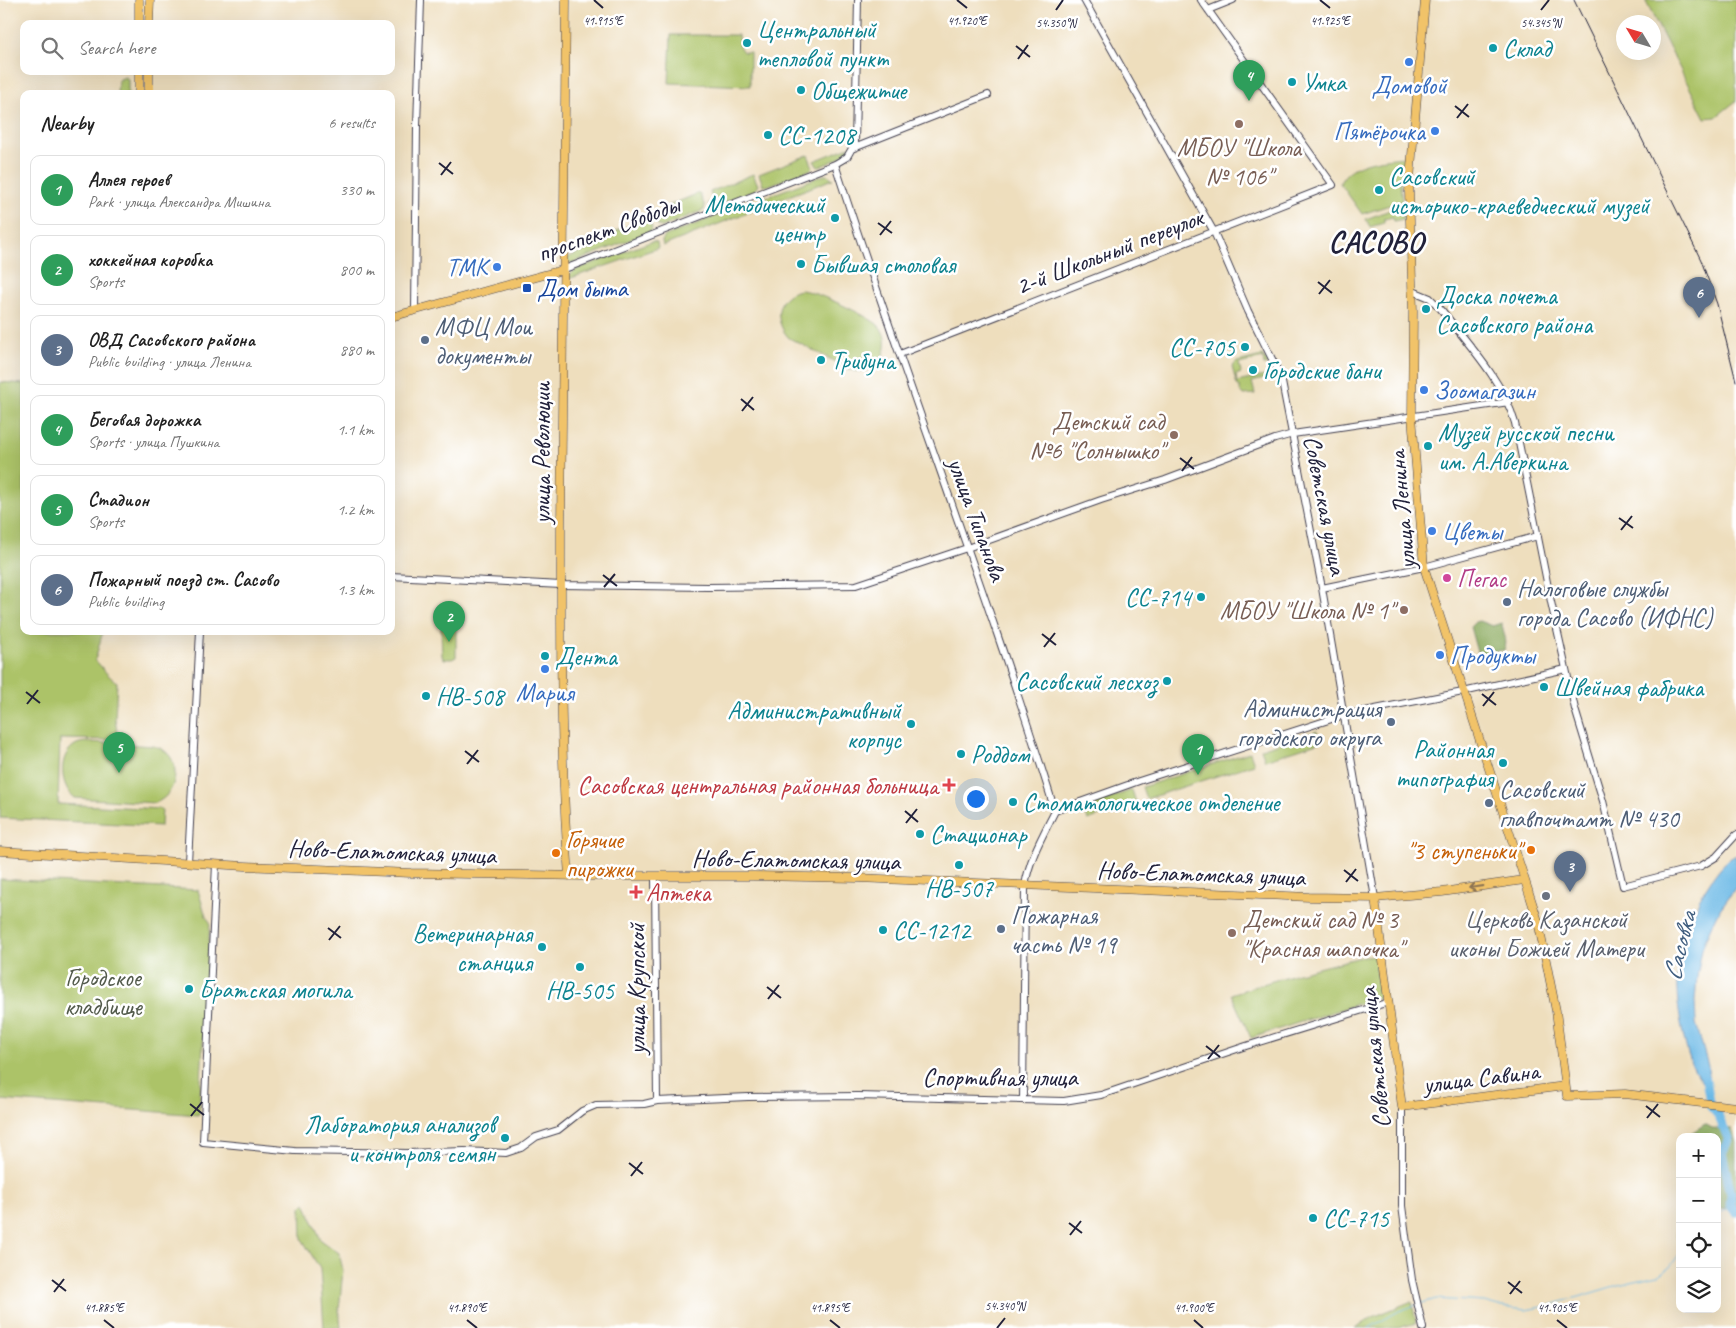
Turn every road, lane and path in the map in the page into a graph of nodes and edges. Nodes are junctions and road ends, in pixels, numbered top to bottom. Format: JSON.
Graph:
{"nodes":[{"id":1,"x":139,"y":0,"type":"edge"},
{"id":2,"x":150,"y":0,"type":"edge"},
{"id":3,"x":421,"y":0,"type":"edge"},
{"id":4,"x":566,"y":0,"type":"edge"},
{"id":5,"x":858,"y":0,"type":"edge"},
{"id":6,"x":1084,"y":0,"type":"edge"},
{"id":7,"x":1201,"y":0,"type":"edge"},
{"id":8,"x":1233,"y":0,"type":"edge"},
{"id":9,"x":1426,"y":0,"type":"edge"},
{"id":10,"x":1208,"y":10,"type":"junction"},
{"id":11,"x":139,"y":20,"type":"edge"},
{"id":12,"x":149,"y":20,"type":"edge"},
{"id":13,"x":139,"y":75,"type":"edge"},
{"id":14,"x":149,"y":75,"type":"edge"},
{"id":15,"x":139,"y":90,"type":"edge"},
{"id":16,"x":149,"y":90,"type":"edge"},
{"id":17,"x":988,"y":95,"type":"dead end"},
{"id":18,"x":854,"y":148,"type":"junction"},
{"id":19,"x":835,"y":164,"type":"junction"},
{"id":20,"x":1214,"y":232,"type":"junction"},
{"id":21,"x":562,"y":270,"type":"junction"},
{"id":22,"x":1412,"y":291,"type":"junction"},
{"id":23,"x":415,"y":310,"type":"junction"},
{"id":24,"x":395,"y":316,"type":"edge"},
{"id":25,"x":900,"y":354,"type":"junction"},
{"id":26,"x":1509,"y":402,"type":"junction"},
{"id":27,"x":1412,"y":416,"type":"junction"},
{"id":28,"x":1293,"y":434,"type":"junction"},
{"id":29,"x":1538,"y":536,"type":"junction"},
{"id":30,"x":967,"y":548,"type":"junction"},
{"id":31,"x":1424,"y":567,"type":"junction"},
{"id":32,"x":395,"y":576,"type":"edge"},
{"id":33,"x":561,"y":585,"type":"junction"},
{"id":34,"x":1322,"y":588,"type":"junction"},
{"id":35,"x":200,"y":635,"type":"edge"},
{"id":36,"x":1566,"y":669,"type":"junction"},
{"id":37,"x":1464,"y":692,"type":"junction"},
{"id":38,"x":1344,"y":715,"type":"junction"},
{"id":39,"x":1056,"y":811,"type":"junction"},
{"id":40,"x":1736,"y":835,"type":"edge"},
{"id":41,"x":0,"y":851,"type":"edge"},
{"id":42,"x":188,"y":862,"type":"junction"},
{"id":43,"x":216,"y":864,"type":"junction"},
{"id":44,"x":569,"y":876,"type":"junction"},
{"id":45,"x":655,"y":877,"type":"junction"},
{"id":46,"x":1524,"y":880,"type":"junction"},
{"id":47,"x":1025,"y":886,"type":"junction"},
{"id":48,"x":1375,"y":898,"type":"junction"},
{"id":49,"x":1389,"y":1002,"type":"junction"},
{"id":50,"x":1565,"y":1086,"type":"junction"},
{"id":51,"x":1024,"y":1100,"type":"junction"},
{"id":52,"x":657,"y":1102,"type":"junction"},
{"id":53,"x":1402,"y":1107,"type":"junction"},
{"id":54,"x":1732,"y":1107,"type":"edge"},
{"id":55,"x":1423,"y":1328,"type":"edge"}],
"edges":[{"from":1,"to":11,"type":"main road"},
{"from":2,"to":12,"type":"main road"},
{"from":3,"to":23,"type":"street"},
{"from":4,"to":21,"type":"main road","name":"улица Революции"},
{"from":5,"to":18,"type":"street"},
{"from":6,"to":20,"type":"street","name":"Советская улица"},
{"from":7,"to":10,"type":"street"},
{"from":8,"to":10,"type":"street"},
{"from":9,"to":22,"type":"main road","name":"улица Ленина"},
{"from":10,"to":20,"type":"street","name":"2-й Школьный переулок"},
{"from":13,"to":15,"type":"main road"},
{"from":14,"to":16,"type":"main road"},
{"from":17,"to":18,"type":"street"},
{"from":18,"to":19,"type":"street","name":"проспект Свободы"},
{"from":19,"to":21,"type":"street","name":"проспект Свободы"},
{"from":19,"to":25,"type":"street","name":"улица Типанова"},
{"from":20,"to":25,"type":"street","name":"2-й Школьный переулок"},
{"from":20,"to":28,"type":"street","name":"Советская улица"},
{"from":21,"to":23,"type":"main road","name":"проспект Свободы"},
{"from":21,"to":33,"type":"main road","name":"улица Революции"},
{"from":22,"to":26,"type":"street"},
{"from":22,"to":27,"type":"main road","name":"улица Ленина"},
{"from":23,"to":24,"type":"main road","name":"проспект Свободы"},
{"from":25,"to":30,"type":"street","name":"улица Типанова"},
{"from":26,"to":27,"type":"street"},
{"from":26,"to":29,"type":"street"},
{"from":27,"to":28,"type":"street"},
{"from":27,"to":31,"type":"main road","name":"улица Ленина"},
{"from":28,"to":30,"type":"street"},
{"from":28,"to":34,"type":"street","name":"Советская улица"},
{"from":29,"to":31,"type":"street"},
{"from":29,"to":36,"type":"street"},
{"from":30,"to":33,"type":"street"},
{"from":30,"to":39,"type":"street","name":"улица Типанова"},
{"from":31,"to":34,"type":"street"},
{"from":31,"to":37,"type":"main road","name":"улица Ленина"},
{"from":32,"to":33,"type":"street"},
{"from":33,"to":44,"type":"main road","name":"улица Революции"},
{"from":34,"to":38,"type":"street","name":"Советская улица"},
{"from":35,"to":42,"type":"street"},
{"from":36,"to":37,"type":"street"},
{"from":36,"to":40,"type":"street"},
{"from":37,"to":38,"type":"street"},
{"from":37,"to":46,"type":"main road","name":"улица Ленина"},
{"from":38,"to":39,"type":"street"},
{"from":38,"to":48,"type":"street","name":"Советская улица"},
{"from":39,"to":47,"type":"street"},
{"from":41,"to":42,"type":"main road","name":"Ново-Елатомская улица"},
{"from":42,"to":43,"type":"main road","name":"Ново-Елатомская улица"},
{"from":43,"to":44,"type":"main road","name":"Ново-Елатомская улица"},
{"from":43,"to":52,"type":"street","name":"Спортивная улица"},
{"from":44,"to":45,"type":"main road","name":"Ново-Елатомская улица"},
{"from":45,"to":47,"type":"main road","name":"Ново-Елатомская улица"},
{"from":45,"to":52,"type":"street","name":"улица Крупской"},
{"from":46,"to":48,"type":"main road","name":"Ново-Елатомская улица","one_way":true},
{"from":46,"to":50,"type":"main road","name":"улица Ленина"},
{"from":47,"to":48,"type":"main road","name":"Ново-Елатомская улица"},
{"from":47,"to":51,"type":"street"},
{"from":48,"to":49,"type":"main road","name":"Советская улица"},
{"from":49,"to":51,"type":"street","name":"Спортивная улица"},
{"from":49,"to":53,"type":"main road","name":"Советская улица"},
{"from":50,"to":53,"type":"main road","name":"улица Савина"},
{"from":50,"to":54,"type":"main road","name":"улица Ленина"},
{"from":51,"to":52,"type":"street","name":"Спортивная улица"},
{"from":53,"to":55,"type":"street","name":"Советская улица"}]}
